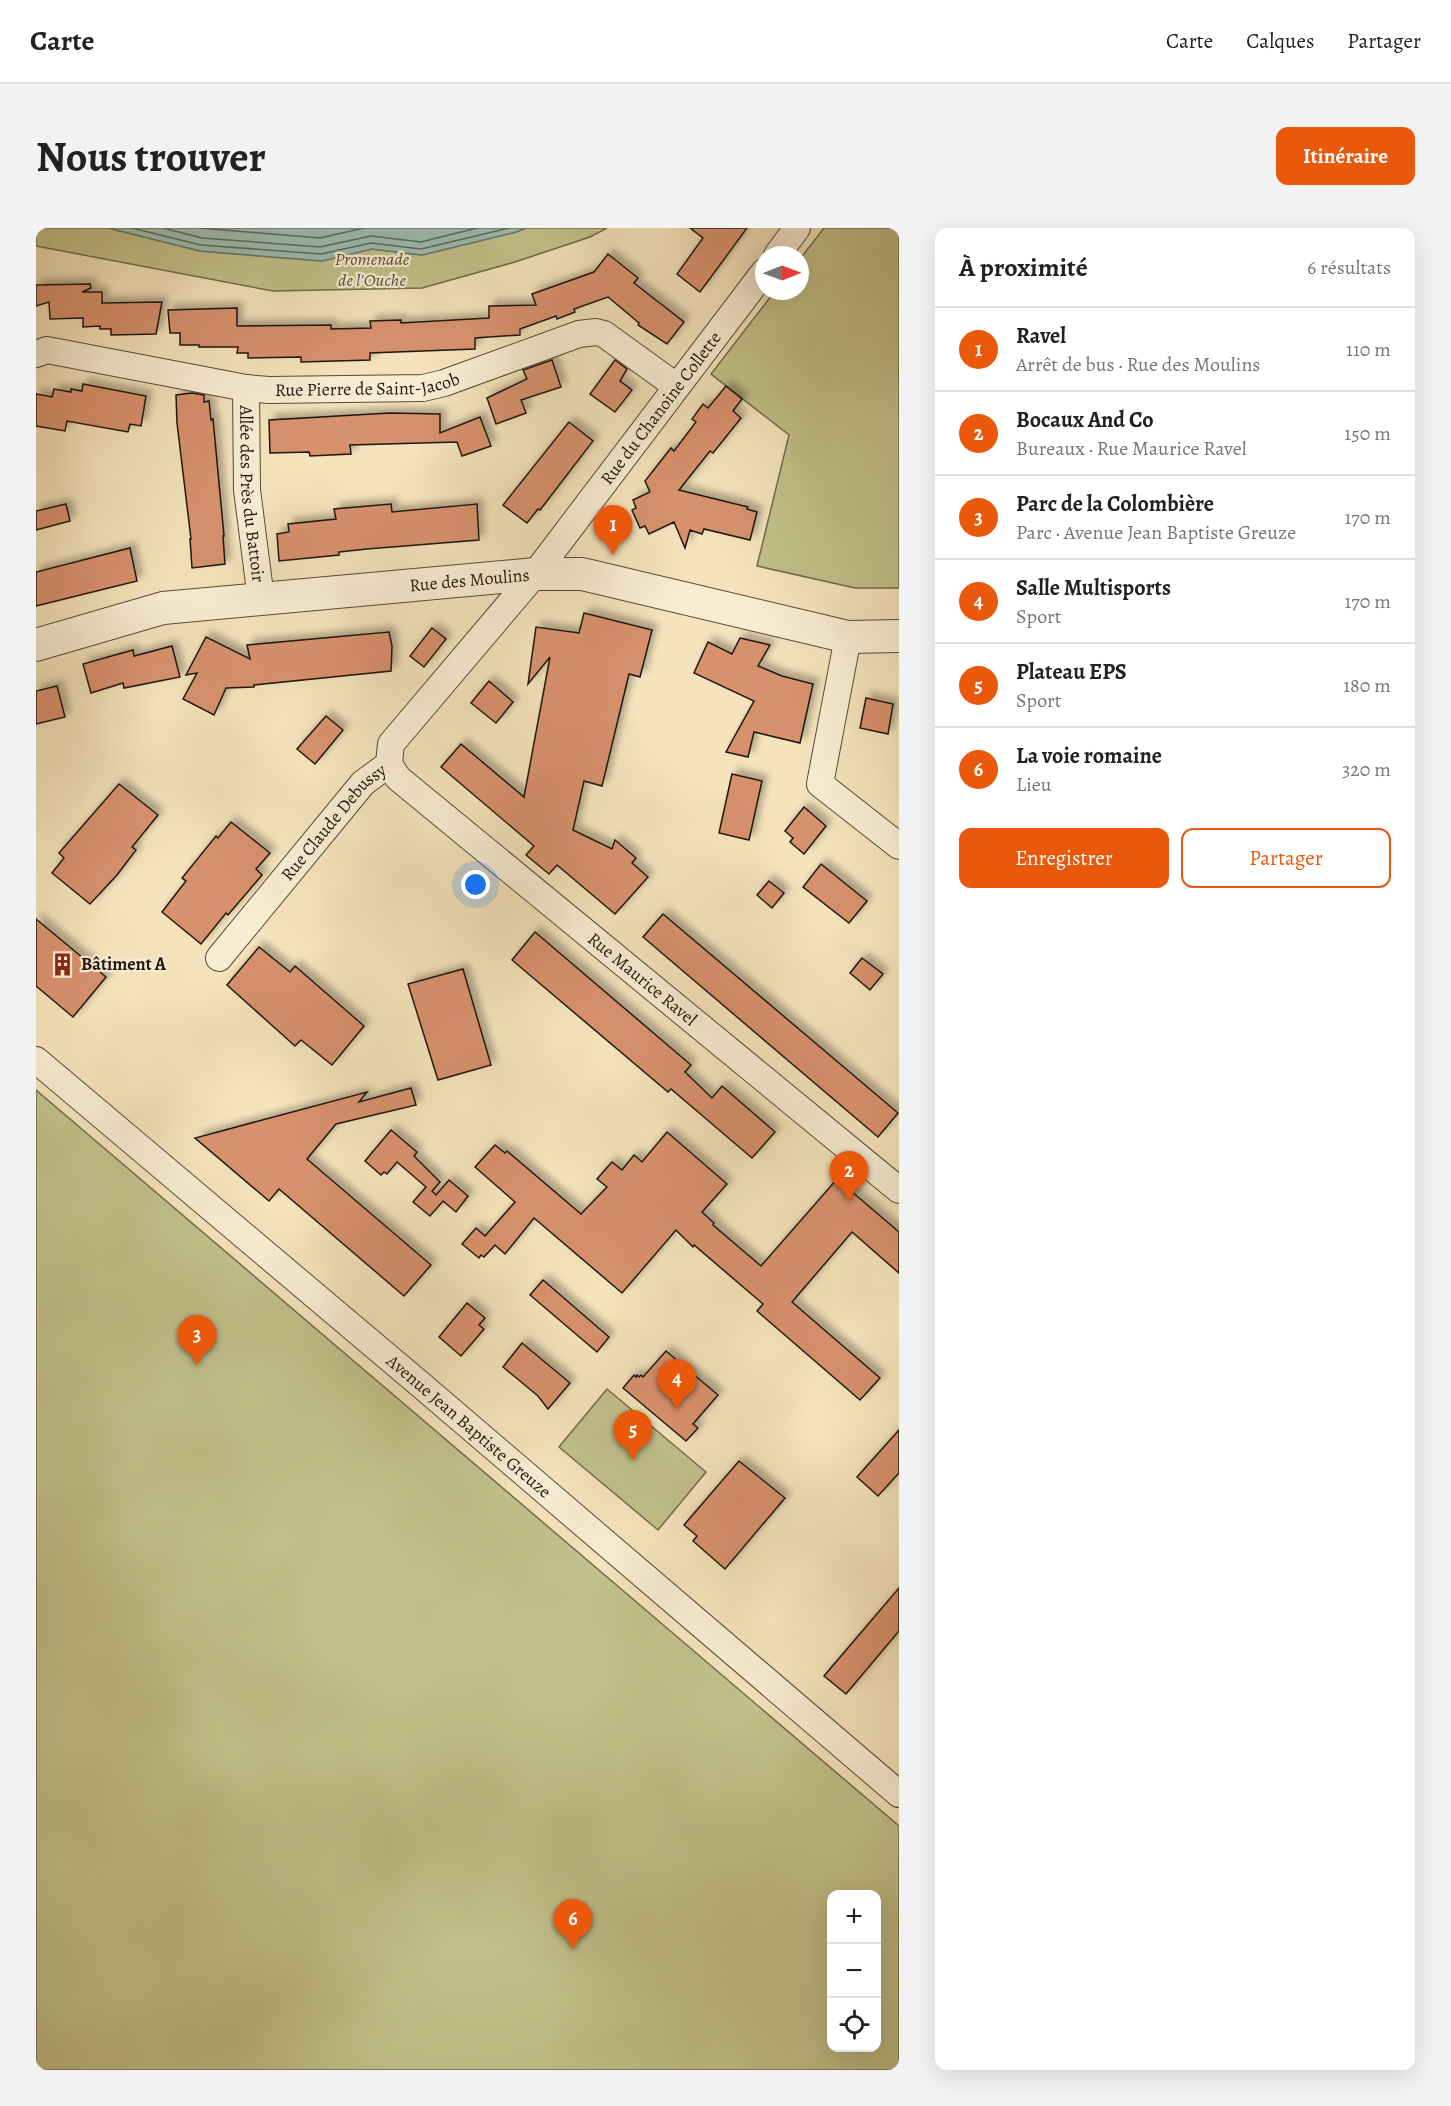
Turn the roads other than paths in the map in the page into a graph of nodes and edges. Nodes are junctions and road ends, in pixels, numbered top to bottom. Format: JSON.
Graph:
{"nodes":[{"id":1,"x":797,"y":228,"type":"edge"},
{"id":2,"x":784,"y":246,"type":"edge"},
{"id":3,"x":755,"y":284,"type":"edge"},
{"id":4,"x":36,"y":354,"type":"edge"},
{"id":5,"x":676,"y":386,"type":"junction"},
{"id":6,"x":246,"y":388,"type":"junction"},
{"id":7,"x":535,"y":574,"type":"junction"},
{"id":8,"x":261,"y":599,"type":"junction"},
{"id":9,"x":899,"y":636,"type":"edge"},
{"id":10,"x":848,"y":637,"type":"junction"},
{"id":11,"x":36,"y":645,"type":"edge"},
{"id":12,"x":389,"y":764,"type":"junction"},
{"id":13,"x":899,"y":846,"type":"edge"},
{"id":14,"x":219,"y":958,"type":"dead end"},
{"id":15,"x":36,"y":1060,"type":"edge"},
{"id":16,"x":899,"y":1190,"type":"edge"},
{"id":17,"x":899,"y":1794,"type":"edge"}],
"edges":[{"from":1,"to":2,"type":"street"},
{"from":3,"to":5,"type":"street","name":"Rue du Chanoine Collette"},
{"from":4,"to":6,"type":"street","name":"Rue Pierre de Saint-Jacob"},
{"from":5,"to":6,"type":"street","name":"Rue Pierre de Saint-Jacob"},
{"from":5,"to":7,"type":"street","name":"Rue du Chanoine Collette"},
{"from":6,"to":8,"type":"street","name":"Allée des Près du Battoir"},
{"from":7,"to":8,"type":"street","name":"Rue des Moulins"},
{"from":7,"to":10,"type":"street","name":"Rue des Moulins"},
{"from":7,"to":12,"type":"street","name":"Rue Claude Debussy"},
{"from":8,"to":11,"type":"street","name":"Rue des Moulins"},
{"from":9,"to":10,"type":"street","name":"Rue des Moulins"},
{"from":10,"to":13,"type":"street"},
{"from":12,"to":14,"type":"street","name":"Rue Claude Debussy"},
{"from":12,"to":16,"type":"street","name":"Rue Maurice Ravel"},
{"from":15,"to":17,"type":"street","name":"Avenue Jean Baptiste Greuze"}]}
